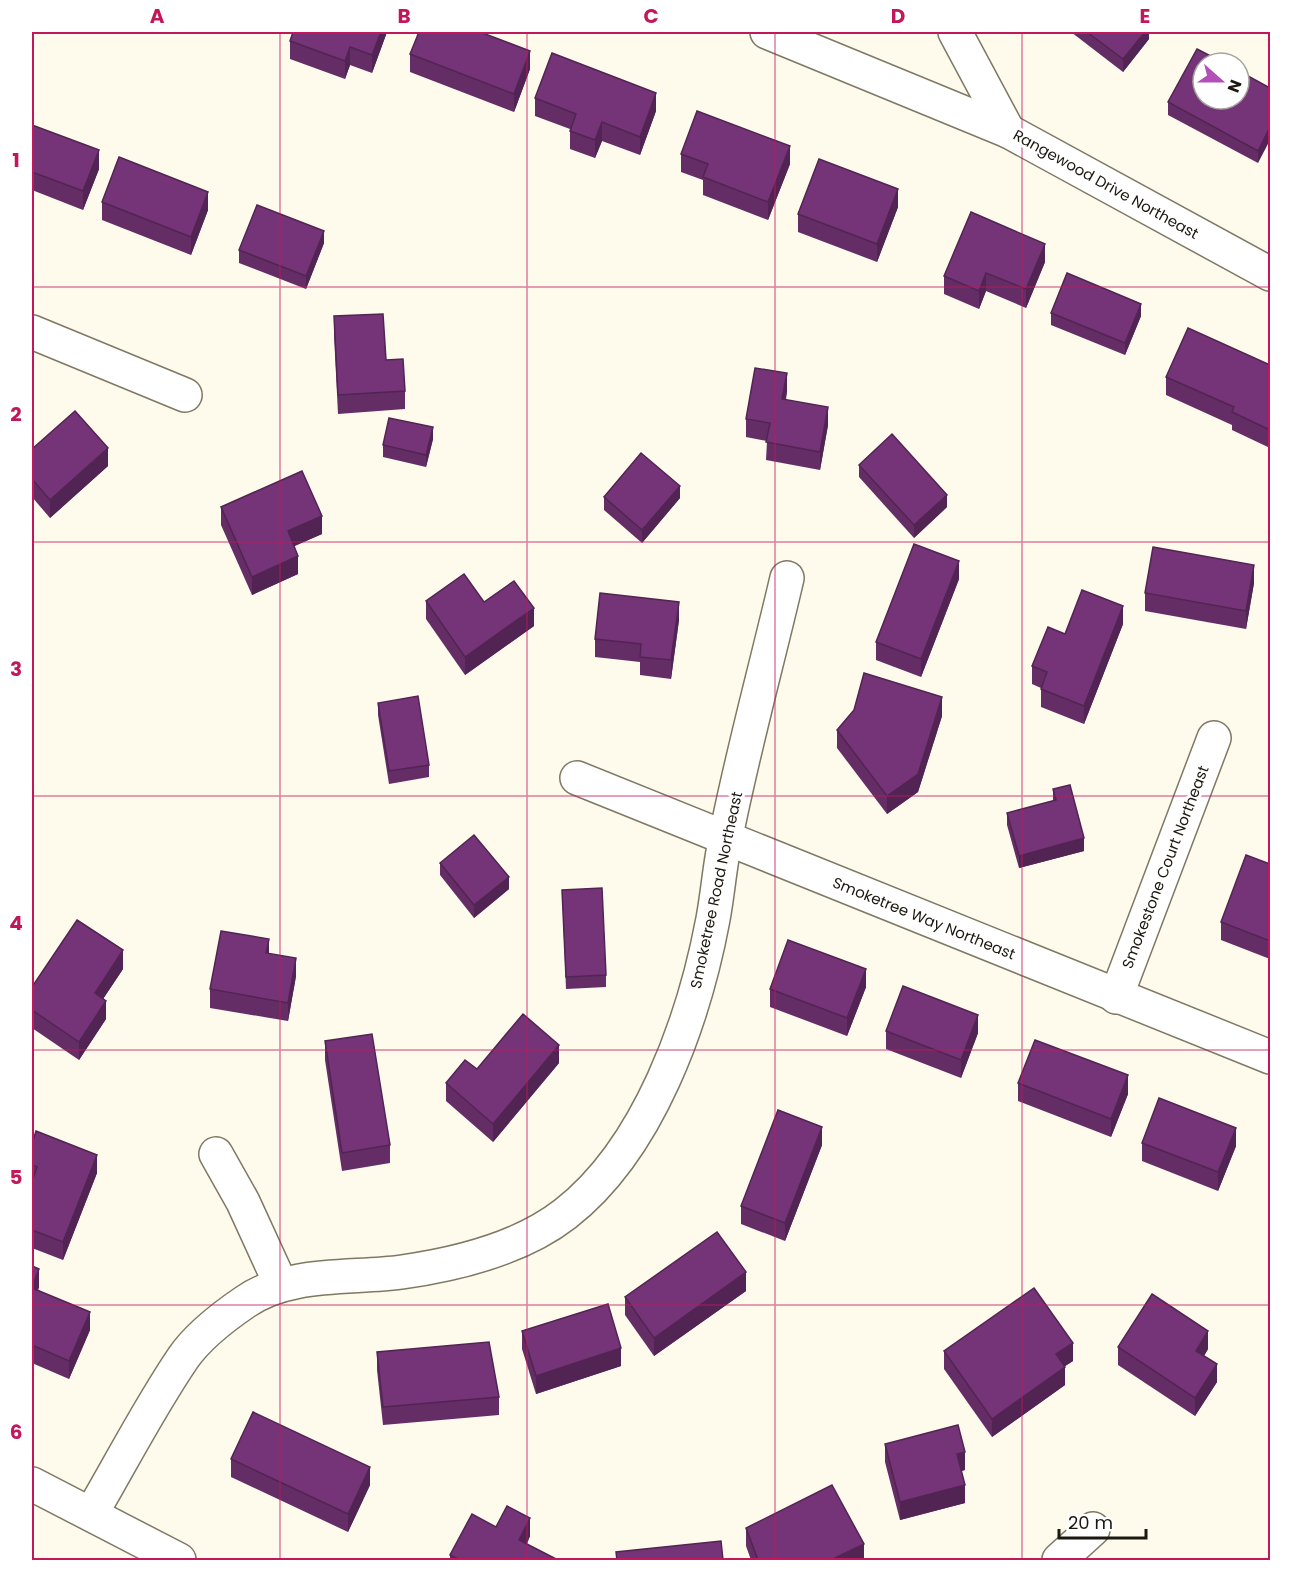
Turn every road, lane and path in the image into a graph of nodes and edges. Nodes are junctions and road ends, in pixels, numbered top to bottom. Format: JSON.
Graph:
{"nodes":[{"id":1,"x":767,"y":32,"type":"edge"},
{"id":2,"x":955,"y":32,"type":"edge"},
{"id":3,"x":1008,"y":130,"type":"junction"},
{"id":4,"x":1270,"y":274,"type":"edge"},
{"id":5,"x":32,"y":332,"type":"edge"},
{"id":6,"x":184,"y":395,"type":"dead end"},
{"id":7,"x":787,"y":578,"type":"dead end"},
{"id":8,"x":1214,"y":738,"type":"dead end"},
{"id":9,"x":577,"y":778,"type":"dead end"},
{"id":10,"x":726,"y":836,"type":"junction"},
{"id":11,"x":1116,"y":997,"type":"junction"},
{"id":12,"x":1270,"y":1057,"type":"edge"},
{"id":13,"x":216,"y":1154,"type":"dead end"},
{"id":14,"x":281,"y":1285,"type":"junction"},
{"id":15,"x":32,"y":1484,"type":"edge"},
{"id":16,"x":91,"y":1515,"type":"junction"},
{"id":17,"x":1093,"y":1529,"type":"dead end"},
{"id":18,"x":179,"y":1560,"type":"edge"},
{"id":19,"x":1059,"y":1560,"type":"edge"}],
"edges":[{"from":1,"to":3,"type":"street"},
{"from":2,"to":3,"type":"street","name":"Rangewood Drive Northeast"},
{"from":3,"to":4,"type":"street","name":"Rangewood Drive Northeast"},
{"from":5,"to":6,"type":"street"},
{"from":7,"to":10,"type":"street","name":"Smoketree Road Northeast"},
{"from":8,"to":11,"type":"street","name":"Smokestone Court Northeast"},
{"from":9,"to":10,"type":"street","name":"Smoketree Way Northeast"},
{"from":10,"to":11,"type":"street","name":"Smoketree Way Northeast"},
{"from":10,"to":14,"type":"street","name":"Smoketree Road Northeast"},
{"from":11,"to":12,"type":"street","name":"Smoketree Way Northeast"},
{"from":13,"to":14,"type":"street"},
{"from":14,"to":16,"type":"street","name":"Smoketree Road Northeast"},
{"from":15,"to":16,"type":"street"},
{"from":16,"to":18,"type":"street"},
{"from":17,"to":19,"type":"street"}]}
